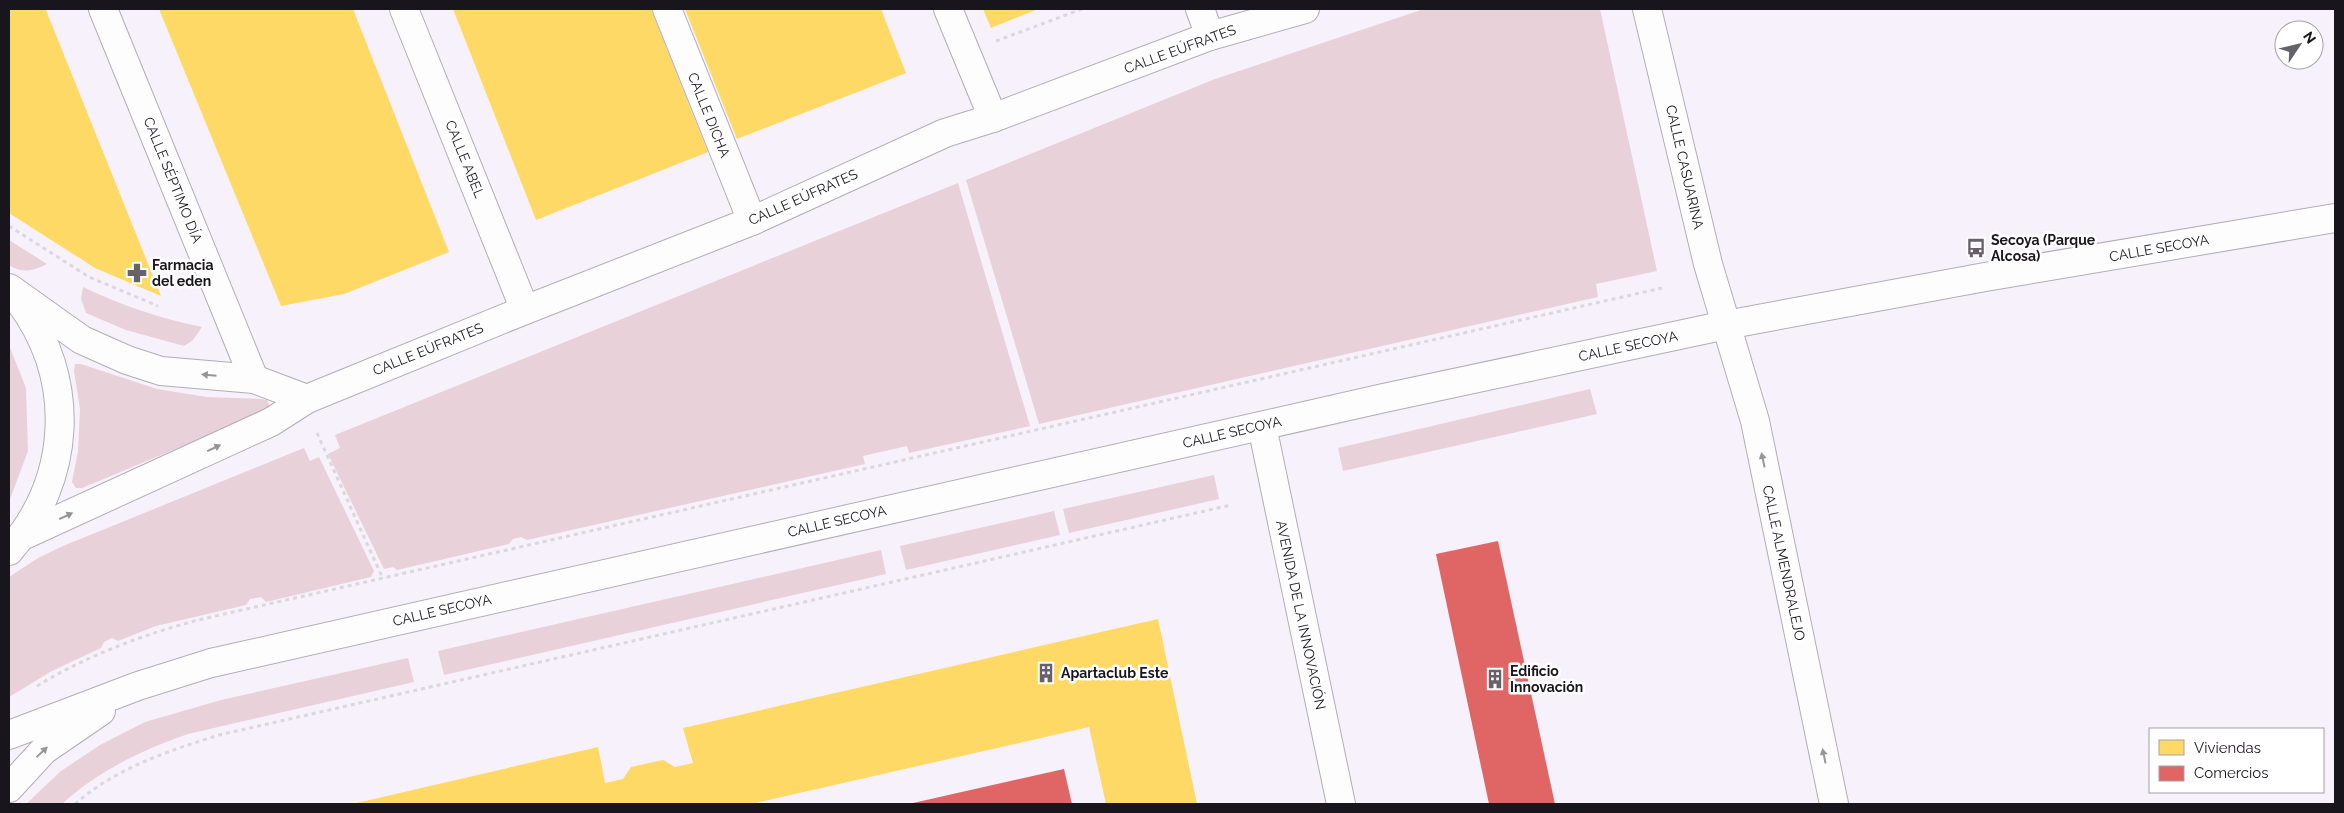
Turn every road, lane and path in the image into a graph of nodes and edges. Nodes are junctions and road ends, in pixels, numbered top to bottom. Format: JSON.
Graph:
{"nodes":[{"id":1,"x":103,"y":9,"type":"edge"},
{"id":2,"x":404,"y":9,"type":"edge"},
{"id":3,"x":667,"y":9,"type":"edge"},
{"id":4,"x":948,"y":9,"type":"edge"},
{"id":5,"x":1082,"y":9,"type":"edge"},
{"id":6,"x":1200,"y":9,"type":"edge"},
{"id":7,"x":1305,"y":9,"type":"edge"},
{"id":8,"x":1647,"y":9,"type":"edge"},
{"id":9,"x":1210,"y":36,"type":"junction"},
{"id":10,"x":991,"y":43,"type":"dead end"},
{"id":11,"x":993,"y":118,"type":"junction"},
{"id":12,"x":2335,"y":218,"type":"edge"},
{"id":13,"x":752,"y":221,"type":"junction"},
{"id":14,"x":9,"y":226,"type":"edge"},
{"id":15,"x":9,"y":288,"type":"edge"},
{"id":16,"x":1662,"y":288,"type":"dead end"},
{"id":17,"x":158,"y":306,"type":"dead end"},
{"id":18,"x":525,"y":310,"type":"junction"},
{"id":19,"x":1726,"y":325,"type":"junction"},
{"id":20,"x":254,"y":379,"type":"junction"},
{"id":21,"x":306,"y":399,"type":"junction"},
{"id":22,"x":1262,"y":426,"type":"junction"},
{"id":23,"x":1231,"y":505,"type":"dead end"},
{"id":24,"x":15,"y":543,"type":"edge"},
{"id":25,"x":383,"y":579,"type":"junction"},
{"id":26,"x":138,"y":686,"type":"junction"},
{"id":27,"x":33,"y":688,"type":"dead end"},
{"id":28,"x":9,"y":735,"type":"edge"},
{"id":29,"x":9,"y":788,"type":"edge"},
{"id":30,"x":75,"y":804,"type":"edge"},
{"id":31,"x":1341,"y":804,"type":"edge"},
{"id":32,"x":1834,"y":804,"type":"edge"}],
"edges":[{"from":1,"to":20,"type":"street","name":"CALLE SÉPTIMO DÍA"},
{"from":2,"to":18,"type":"street","name":"CALLE ABEL"},
{"from":3,"to":13,"type":"street","name":"CALLE DICHA"},
{"from":4,"to":11,"type":"street"},
{"from":5,"to":10,"type":"path"},
{"from":6,"to":9,"type":"street"},
{"from":7,"to":9,"type":"street","name":"CALLE EÚFRATES"},
{"from":8,"to":19,"type":"street","name":"CALLE CASUARINA"},
{"from":9,"to":11,"type":"street","name":"CALLE EÚFRATES"},
{"from":11,"to":13,"type":"street","name":"CALLE EÚFRATES"},
{"from":12,"to":19,"type":"street","name":"CALLE SECOYA"},
{"from":13,"to":18,"type":"street","name":"CALLE EÚFRATES"},
{"from":14,"to":17,"type":"path"},
{"from":20,"to":15,"type":"street","one_way":true},
{"from":15,"to":24,"type":"street"},
{"from":16,"to":25,"type":"path"},
{"from":18,"to":21,"type":"street","name":"CALLE EÚFRATES"},
{"from":19,"to":22,"type":"street","name":"CALLE SECOYA"},
{"from":32,"to":19,"type":"street","name":"CALLE ALMENDRALEJO","one_way":true},
{"from":20,"to":21,"type":"street"},
{"from":24,"to":21,"type":"street","name":"CALLE EÚFRATES","one_way":true},
{"from":21,"to":25,"type":"path"},
{"from":22,"to":26,"type":"street","name":"CALLE SECOYA"},
{"from":22,"to":31,"type":"street","name":"AVENIDA DE LA INNOVACIÓN"},
{"from":23,"to":30,"type":"path"},
{"from":25,"to":27,"type":"path"},
{"from":26,"to":28,"type":"street"},
{"from":29,"to":26,"type":"street","one_way":true}]}
